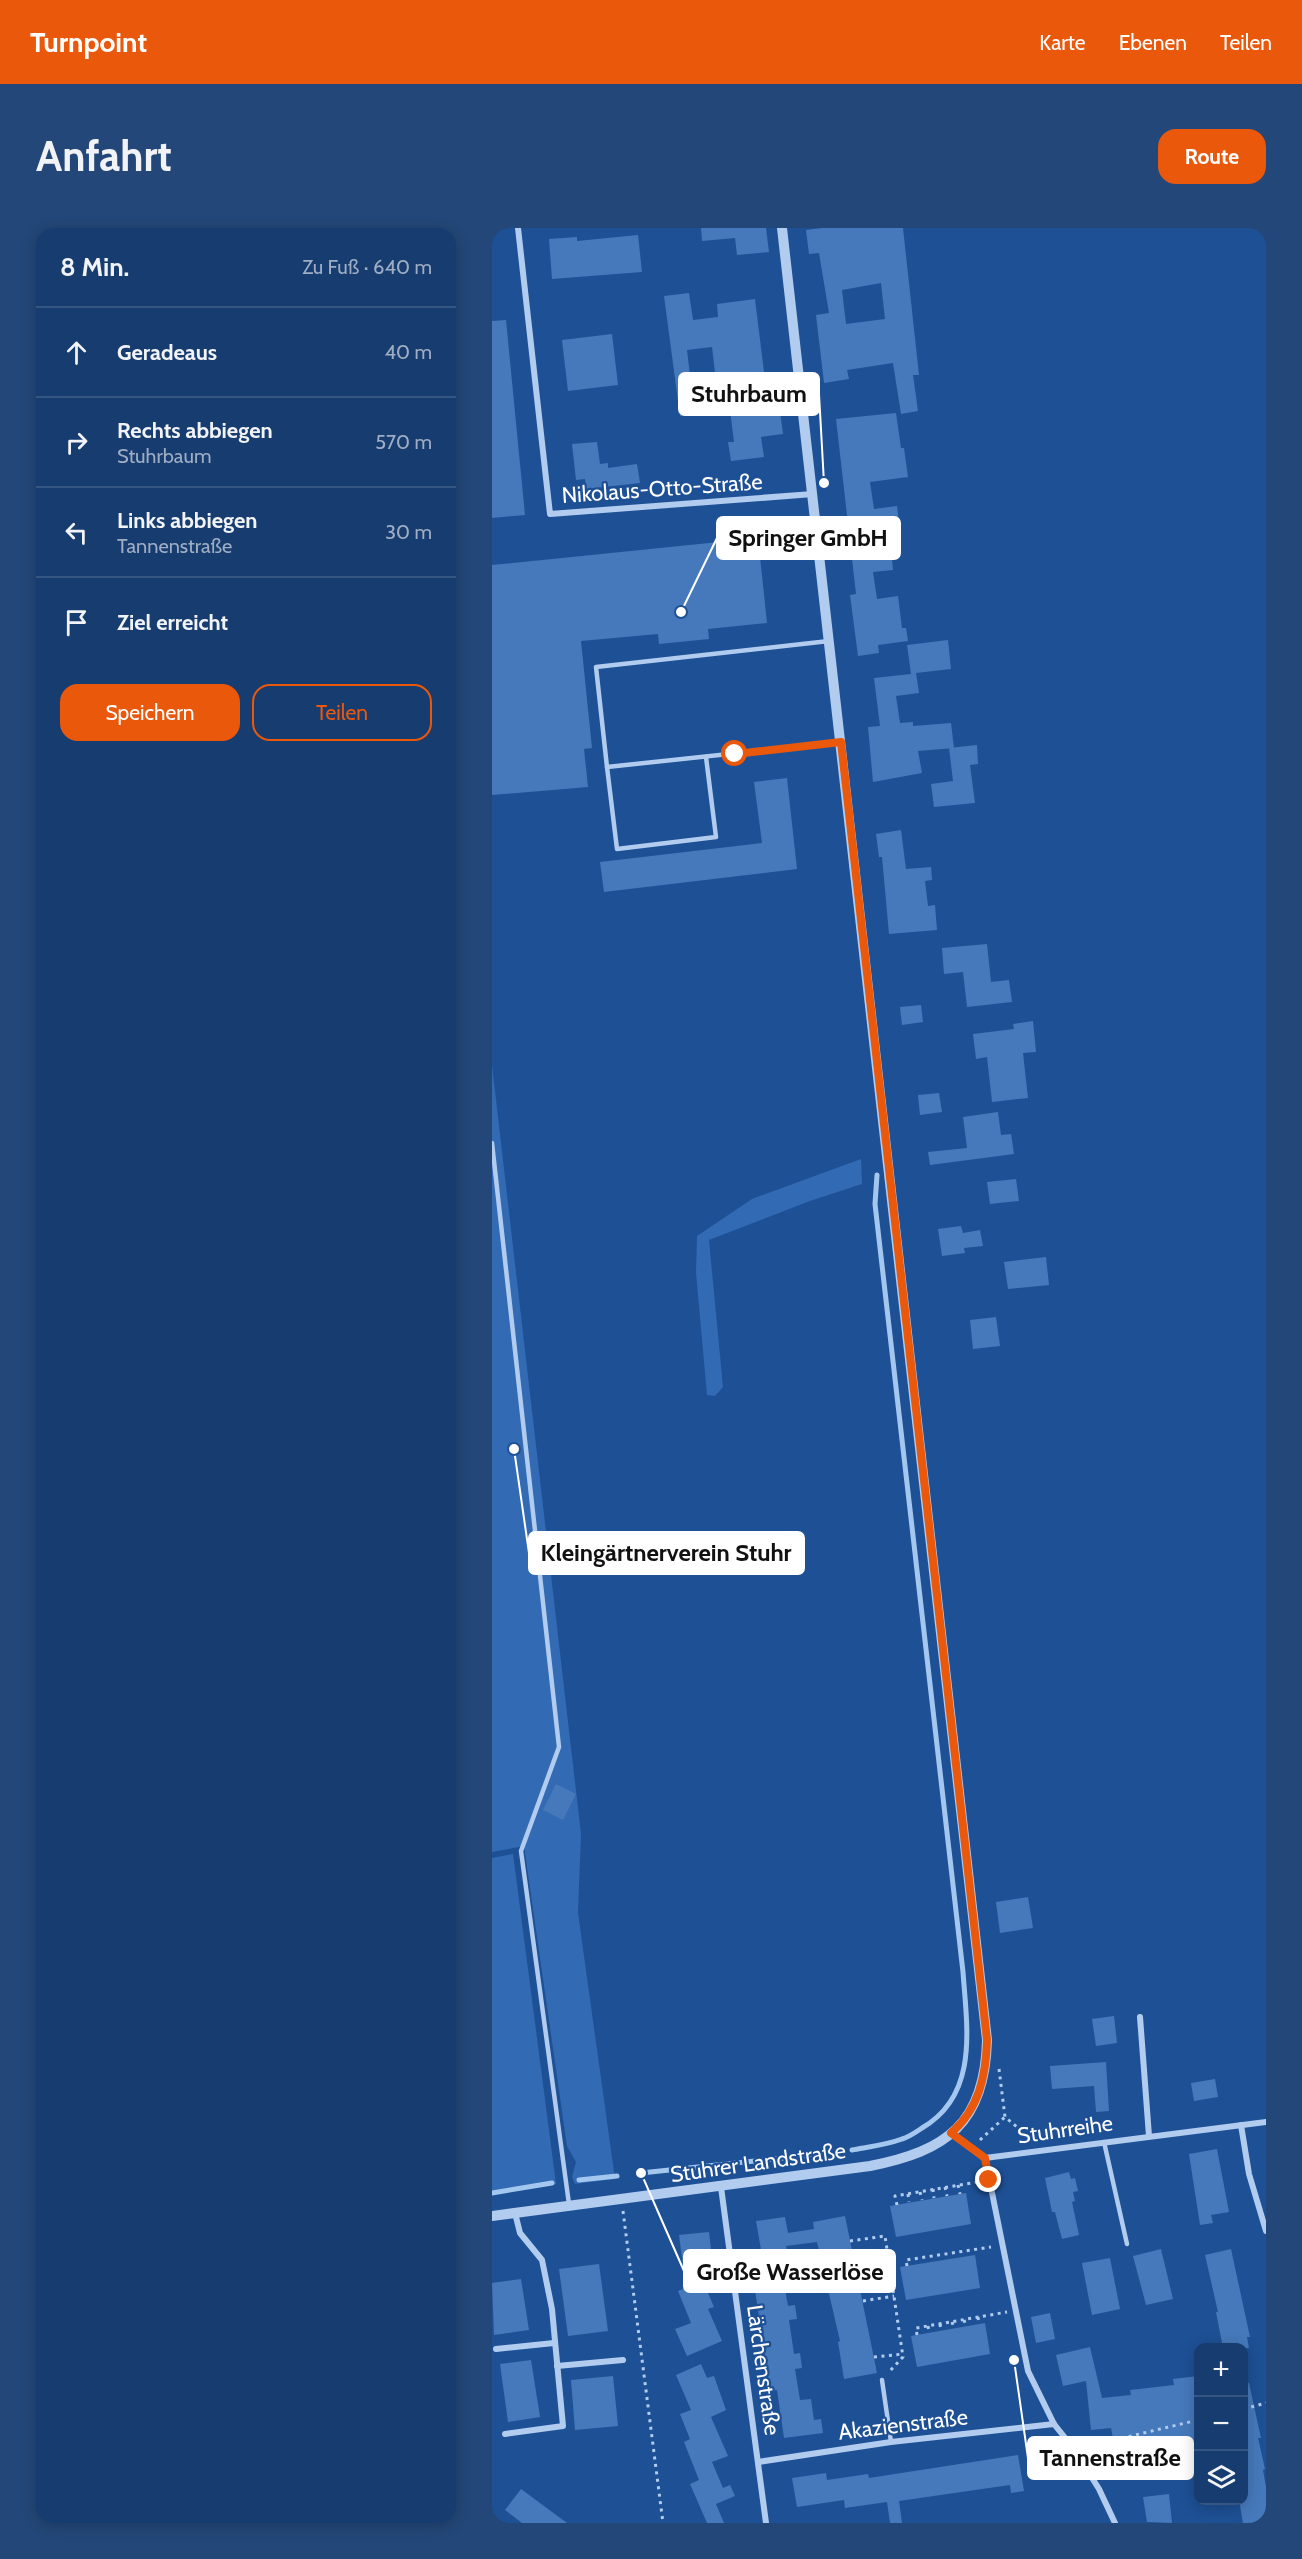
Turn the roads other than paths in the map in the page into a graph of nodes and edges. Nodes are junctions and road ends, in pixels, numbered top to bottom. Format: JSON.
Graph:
{"nodes":[{"id":1,"x":518,"y":228,"type":"edge"},
{"id":2,"x":782,"y":228,"type":"edge"},
{"id":3,"x":813,"y":494,"type":"junction"},
{"id":4,"x":829,"y":641,"type":"junction"},
{"id":5,"x":841,"y":742,"type":"junction"},
{"id":6,"x":706,"y":757,"type":"junction"},
{"id":7,"x":607,"y":767,"type":"junction"},
{"id":8,"x":492,"y":1143,"type":"edge"},
{"id":9,"x":1140,"y":2017,"type":"dead end"},
{"id":10,"x":1266,"y":2122,"type":"edge"},
{"id":11,"x":1241,"y":2125,"type":"junction"},
{"id":12,"x":951,"y":2133,"type":"junction"},
{"id":13,"x":1149,"y":2136,"type":"junction"},
{"id":14,"x":1104,"y":2142,"type":"junction"},
{"id":15,"x":985,"y":2158,"type":"junction"},
{"id":16,"x":721,"y":2187,"type":"junction"},
{"id":17,"x":569,"y":2207,"type":"junction"},
{"id":18,"x":515,"y":2213,"type":"junction"},
{"id":19,"x":492,"y":2216,"type":"edge"},
{"id":20,"x":1266,"y":2231,"type":"edge"},
{"id":21,"x":1127,"y":2244,"type":"dead end"},
{"id":22,"x":554,"y":2343,"type":"junction"},
{"id":23,"x":495,"y":2349,"type":"dead end"},
{"id":24,"x":623,"y":2360,"type":"dead end"},
{"id":25,"x":557,"y":2366,"type":"junction"},
{"id":26,"x":882,"y":2380,"type":"road end"},
{"id":27,"x":1054,"y":2424,"type":"junction"},
{"id":28,"x":505,"y":2434,"type":"dead end"},
{"id":29,"x":891,"y":2442,"type":"junction"},
{"id":30,"x":758,"y":2462,"type":"junction"},
{"id":31,"x":766,"y":2523,"type":"edge"},
{"id":32,"x":1115,"y":2523,"type":"edge"}],
"edges":[{"from":1,"to":3,"type":"street","name":"Nikolaus-Otto-Straße"},
{"from":2,"to":3,"type":"street","name":"Stuhrer Landstraße"},
{"from":3,"to":4,"type":"street","name":"Stuhrer Landstraße"},
{"from":4,"to":5,"type":"street","name":"Stuhrer Landstraße"},
{"from":4,"to":7,"type":"lane"},
{"from":5,"to":6,"type":"lane"},
{"from":5,"to":12,"type":"street","name":"Stuhrer Landstraße"},
{"from":6,"to":7,"type":"lane"},
{"from":6,"to":7,"type":"lane"},
{"from":8,"to":17,"type":"lane"},
{"from":9,"to":13,"type":"street"},
{"from":10,"to":11,"type":"street","name":"Stuhrreihe"},
{"from":11,"to":13,"type":"street","name":"Stuhrreihe"},
{"from":11,"to":20,"type":"street"},
{"from":12,"to":15,"type":"street"},
{"from":12,"to":16,"type":"street","name":"Stuhrer Landstraße"},
{"from":13,"to":14,"type":"street","name":"Stuhrreihe"},
{"from":14,"to":15,"type":"street","name":"Stuhrreihe"},
{"from":14,"to":21,"type":"lane"},
{"from":15,"to":27,"type":"street"},
{"from":16,"to":17,"type":"street","name":"Stuhrer Landstraße"},
{"from":16,"to":30,"type":"street","name":"Lärchenstraße"},
{"from":17,"to":18,"type":"street","name":"Stuhrer Landstraße"},
{"from":18,"to":19,"type":"street","name":"Stuhrer Landstraße"},
{"from":18,"to":22,"type":"street"},
{"from":22,"to":23,"type":"street"},
{"from":22,"to":25,"type":"street"},
{"from":24,"to":25,"type":"street"},
{"from":25,"to":28,"type":"street"},
{"from":26,"to":29,"type":"lane"},
{"from":27,"to":29,"type":"street","name":"Akazienstraße"},
{"from":27,"to":32,"type":"street"},
{"from":29,"to":30,"type":"street","name":"Akazienstraße"},
{"from":30,"to":31,"type":"street","name":"Lärchenstraße"}]}
